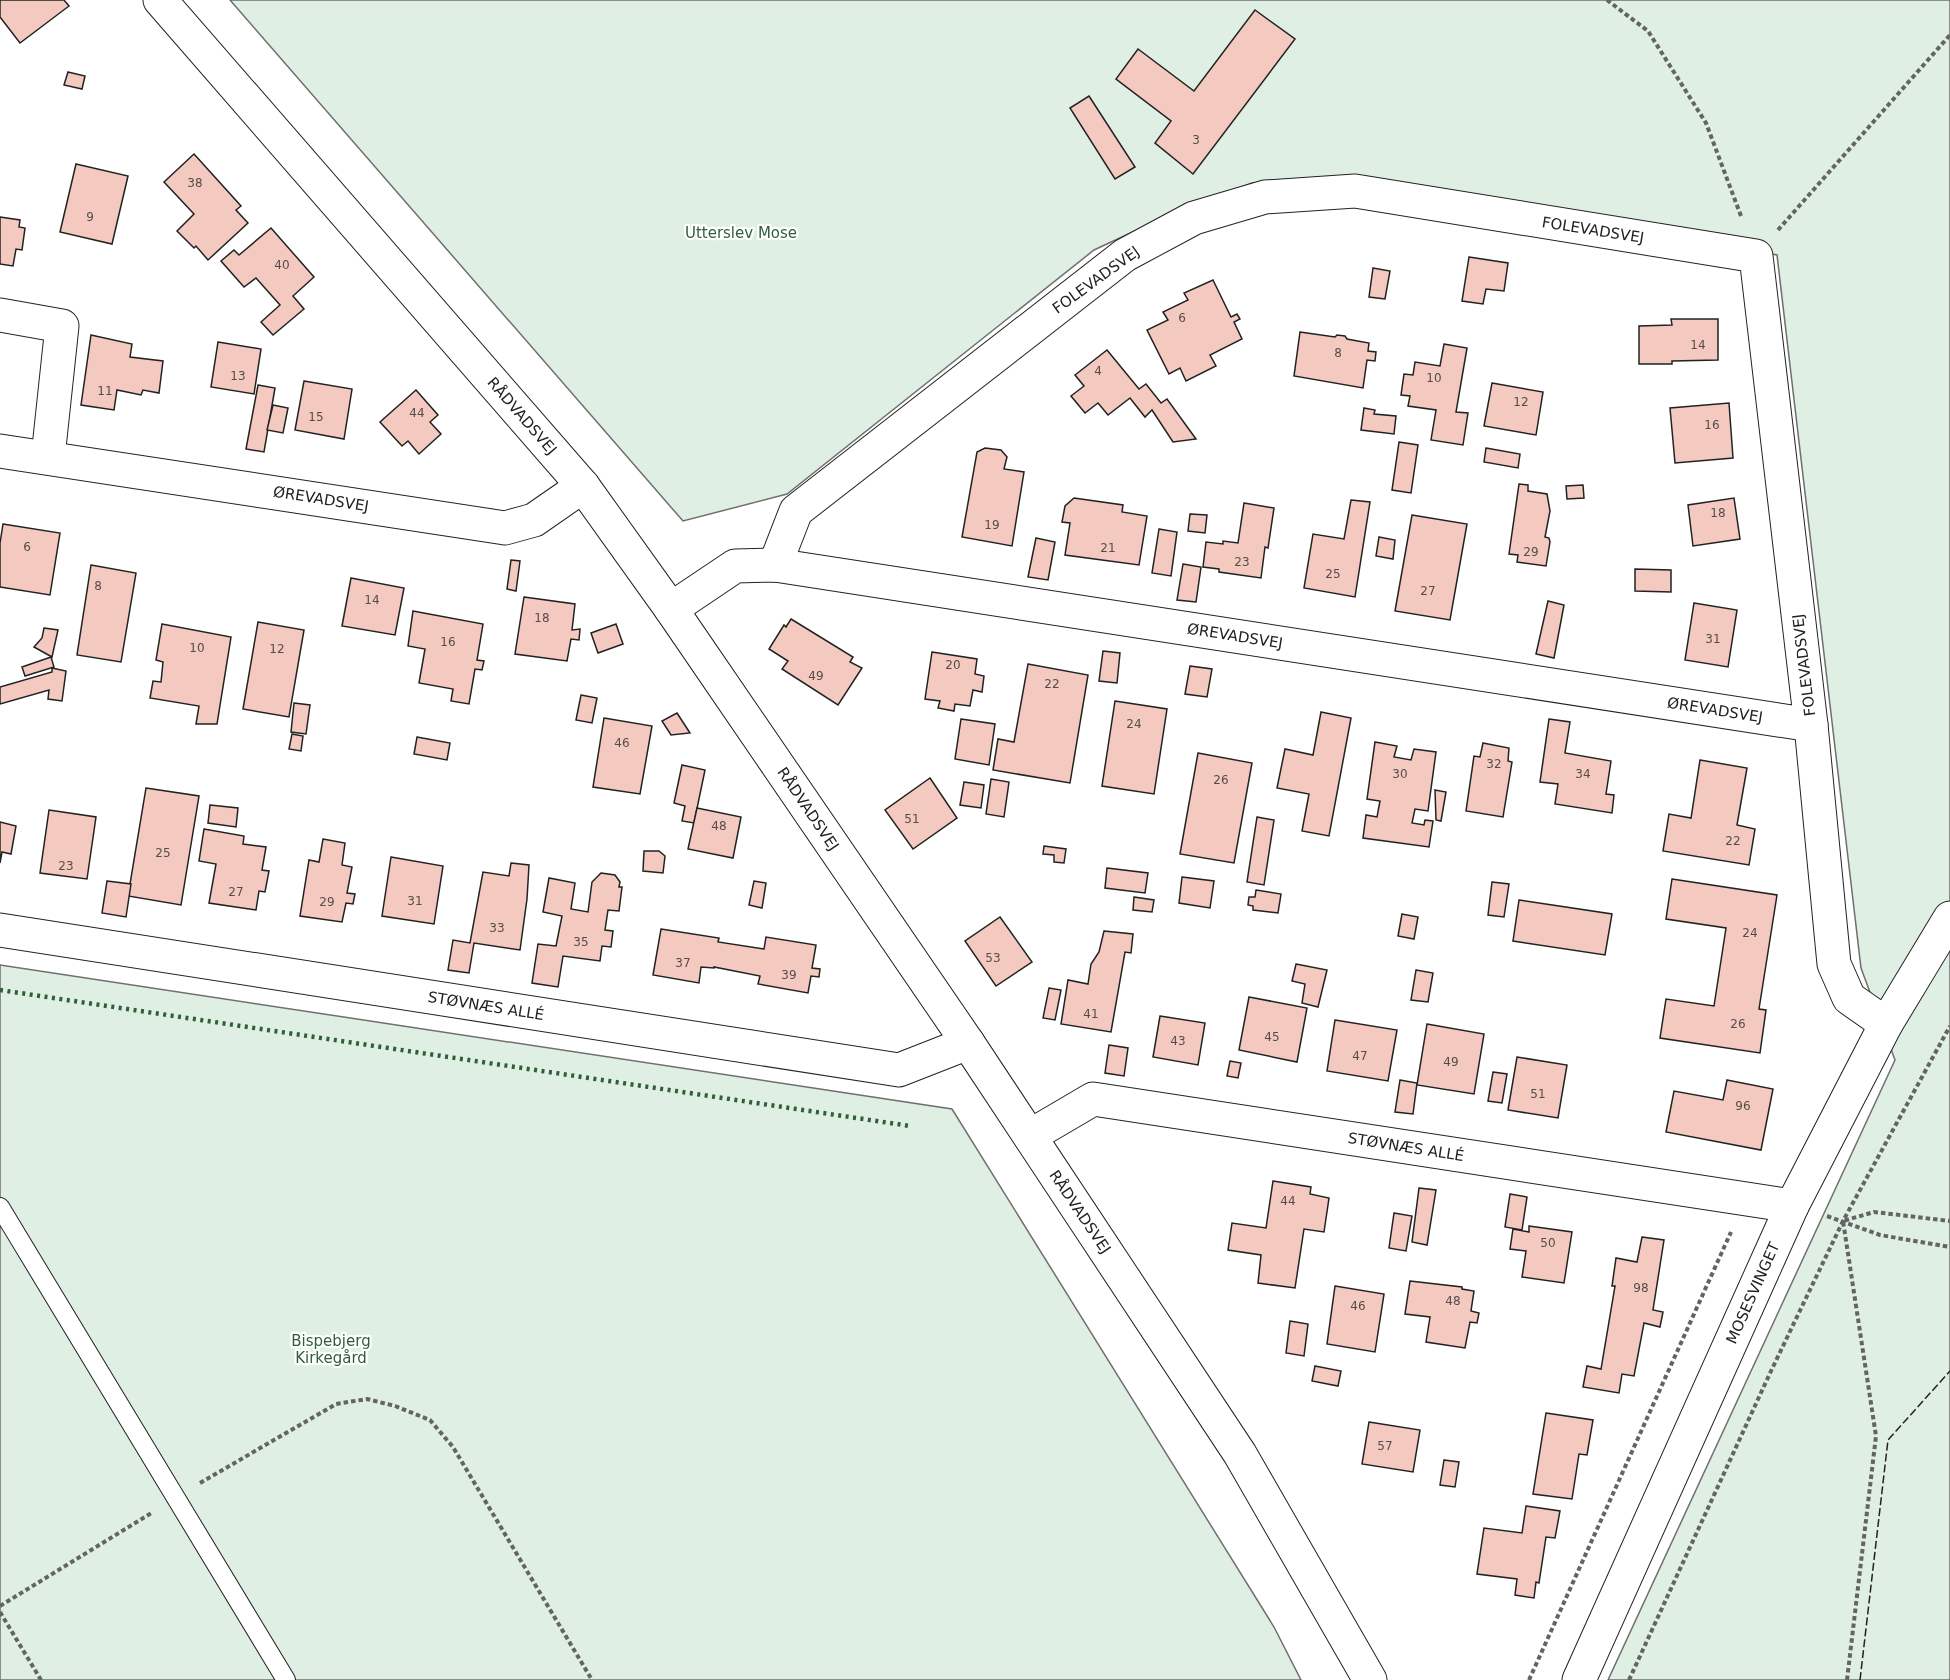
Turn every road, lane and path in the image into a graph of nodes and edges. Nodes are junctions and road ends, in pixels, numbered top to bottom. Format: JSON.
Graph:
{"nodes":[{"id":1,"x":160,"y":0,"type":"edge"},
{"id":2,"x":1607,"y":0,"type":"edge"},
{"id":3,"x":1950,"y":35,"type":"edge"},
{"id":4,"x":1756,"y":256,"type":"junction"},
{"id":5,"x":0,"y":315,"type":"edge"},
{"id":6,"x":0,"y":450,"type":"edge"},
{"id":7,"x":48,"y":457,"type":"junction"},
{"id":8,"x":583,"y":486,"type":"junction"},
{"id":9,"x":775,"y":565,"type":"junction"},
{"id":10,"x":671,"y":609,"type":"junction"},
{"id":11,"x":1811,"y":725,"type":"junction"},
{"id":12,"x":1950,"y":918,"type":"edge"},
{"id":13,"x":0,"y":930,"type":"edge"},
{"id":14,"x":1886,"y":1024,"type":"junction"},
{"id":15,"x":1950,"y":1026,"type":"edge"},
{"id":16,"x":968,"y":1043,"type":"junction"},
{"id":17,"x":1030,"y":1136,"type":"junction"},
{"id":18,"x":1746,"y":1199,"type":"junction"},
{"id":19,"x":1792,"y":1206,"type":"junction"},
{"id":20,"x":0,"y":1207,"type":"edge"},
{"id":21,"x":1843,"y":1221,"type":"junction"},
{"id":22,"x":1950,"y":1221,"type":"edge"},
{"id":23,"x":1950,"y":1246,"type":"edge"},
{"id":24,"x":176,"y":1498,"type":"junction"},
{"id":25,"x":0,"y":1606,"type":"edge"},
{"id":26,"x":0,"y":1612,"type":"edge"},
{"id":27,"x":41,"y":1680,"type":"edge"},
{"id":28,"x":286,"y":1680,"type":"edge"},
{"id":29,"x":592,"y":1680,"type":"edge"},
{"id":30,"x":1370,"y":1680,"type":"edge"},
{"id":31,"x":1529,"y":1680,"type":"edge"},
{"id":32,"x":1579,"y":1680,"type":"edge"},
{"id":33,"x":1629,"y":1680,"type":"edge"},
{"id":34,"x":1847,"y":1680,"type":"edge"}],
"edges":[{"from":1,"to":8,"type":"street","name":"RÅDVADSVEJ"},
{"from":2,"to":4,"type":"path"},
{"from":3,"to":4,"type":"path"},
{"from":4,"to":9,"type":"street","name":"FOLEVADSVEJ"},
{"from":4,"to":11,"type":"street","name":"FOLEVADSVEJ"},
{"from":5,"to":7,"type":"street"},
{"from":6,"to":7,"type":"street","name":"ØREVADSVEJ"},
{"from":7,"to":8,"type":"street","name":"ØREVADSVEJ"},
{"from":8,"to":10,"type":"street","name":"RÅDVADSVEJ"},
{"from":9,"to":10,"type":"street","name":"ØREVADSVEJ"},
{"from":9,"to":11,"type":"street","name":"ØREVADSVEJ"},
{"from":10,"to":16,"type":"street","name":"RÅDVADSVEJ"},
{"from":11,"to":14,"type":"street","name":"FOLEVADSVEJ"},
{"from":12,"to":14,"type":"street","name":"MOSESVINGET"},
{"from":13,"to":16,"type":"street","name":"STØVNÆS ALLÉ"},
{"from":14,"to":19,"type":"street","name":"MOSESVINGET"},
{"from":15,"to":21,"type":"path"},
{"from":16,"to":17,"type":"street","name":"RÅDVADSVEJ"},
{"from":17,"to":18,"type":"street","name":"STØVNÆS ALLÉ"},
{"from":17,"to":30,"type":"street","name":"RÅDVADSVEJ"},
{"from":18,"to":19,"type":"street","name":"STØVNÆS ALLÉ"},
{"from":18,"to":31,"type":"path"},
{"from":19,"to":21,"type":"path"},
{"from":19,"to":32,"type":"street","name":"MOSESVINGET"},
{"from":20,"to":24,"type":"lane"},
{"from":21,"to":22,"type":"path"},
{"from":21,"to":23,"type":"path"},
{"from":21,"to":33,"type":"path"},
{"from":21,"to":34,"type":"path"},
{"from":24,"to":25,"type":"path"},
{"from":24,"to":28,"type":"lane"},
{"from":24,"to":29,"type":"path"},
{"from":26,"to":27,"type":"path"}]}
